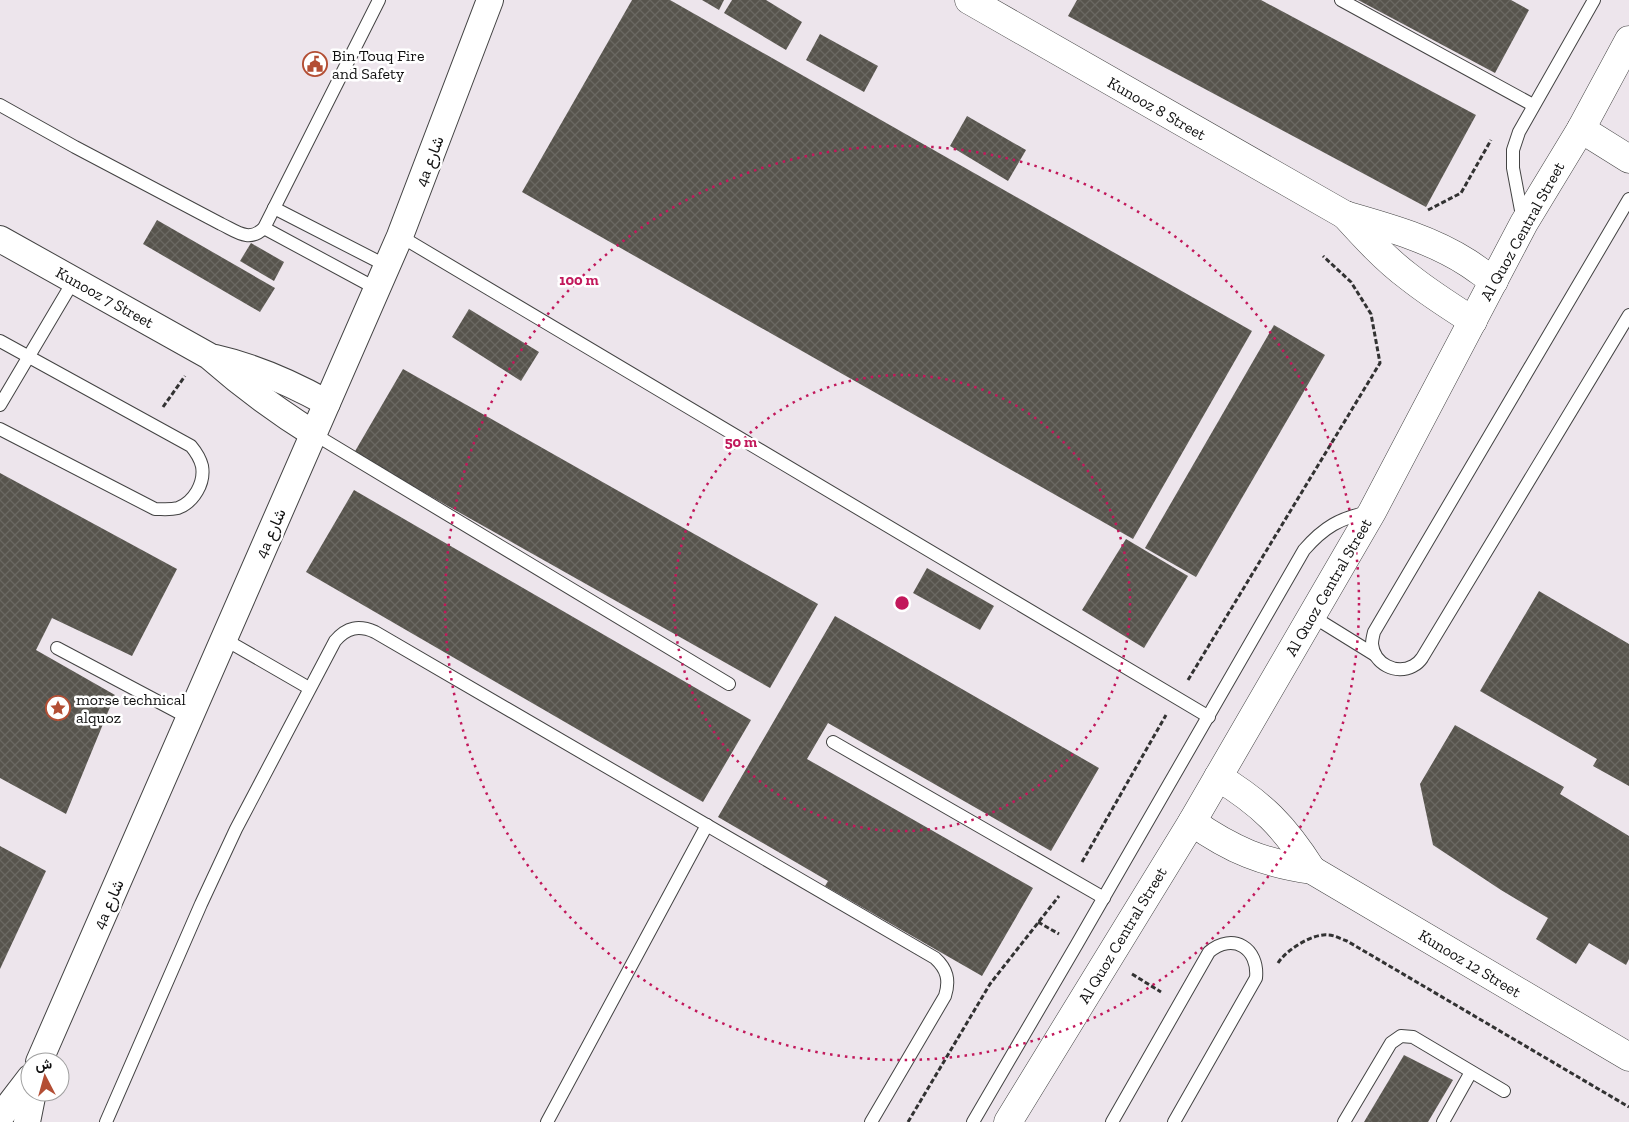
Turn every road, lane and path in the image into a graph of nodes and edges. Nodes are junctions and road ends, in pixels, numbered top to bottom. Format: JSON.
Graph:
{"nodes":[{"id":1,"x":379,"y":0,"type":"edge"},
{"id":2,"x":490,"y":0,"type":"edge"},
{"id":3,"x":969,"y":0,"type":"edge"},
{"id":4,"x":1341,"y":0,"type":"edge"},
{"id":5,"x":1594,"y":0,"type":"edge"},
{"id":6,"x":1629,"y":40,"type":"edge"},
{"id":7,"x":0,"y":105,"type":"edge"},
{"id":8,"x":1533,"y":105,"type":"junction"},
{"id":9,"x":1581,"y":129,"type":"junction"},
{"id":10,"x":1494,"y":136,"type":"dead end"},
{"id":11,"x":1629,"y":159,"type":"edge"},
{"id":12,"x":1629,"y":199,"type":"edge"},
{"id":13,"x":274,"y":208,"type":"junction"},
{"id":14,"x":1420,"y":210,"type":"dead end"},
{"id":15,"x":1345,"y":215,"type":"junction"},
{"id":16,"x":1524,"y":223,"type":"junction"},
{"id":17,"x":264,"y":228,"type":"junction"},
{"id":18,"x":400,"y":236,"type":"junction"},
{"id":19,"x":0,"y":238,"type":"edge"},
{"id":20,"x":382,"y":278,"type":"junction"},
{"id":21,"x":74,"y":280,"type":"junction"},
{"id":22,"x":1494,"y":281,"type":"junction"},
{"id":23,"x":1629,"y":316,"type":"edge"},
{"id":24,"x":1473,"y":321,"type":"junction"},
{"id":25,"x":0,"y":340,"type":"edge"},
{"id":26,"x":205,"y":354,"type":"junction"},
{"id":27,"x":28,"y":356,"type":"junction"},
{"id":28,"x":327,"y":404,"type":"junction"},
{"id":29,"x":0,"y":405,"type":"edge"},
{"id":30,"x":151,"y":424,"type":"junction"},
{"id":31,"x":0,"y":429,"type":"edge"},
{"id":32,"x":314,"y":434,"type":"junction"},
{"id":33,"x":1372,"y":512,"type":"junction"},
{"id":34,"x":1312,"y":616,"type":"junction"},
{"id":35,"x":224,"y":639,"type":"junction"},
{"id":36,"x":57,"y":648,"type":"dead end"},
{"id":37,"x":1375,"y":654,"type":"junction"},
{"id":38,"x":729,"y":684,"type":"dead end"},
{"id":39,"x":309,"y":688,"type":"junction"},
{"id":40,"x":1209,"y":717,"type":"junction"},
{"id":41,"x":189,"y":718,"type":"junction"},
{"id":42,"x":834,"y":742,"type":"dead end"},
{"id":43,"x":1218,"y":777,"type":"junction"},
{"id":44,"x":1192,"y":822,"type":"junction"},
{"id":45,"x":707,"y":825,"type":"junction"},
{"id":46,"x":1312,"y":870,"type":"junction"},
{"id":47,"x":1104,"y":898,"type":"junction"},
{"id":48,"x":43,"y":1052,"type":"edge"},
{"id":49,"x":1629,"y":1056,"type":"edge"},
{"id":50,"x":1471,"y":1072,"type":"junction"},
{"id":51,"x":20,"y":1091,"type":"edge"},
{"id":52,"x":1504,"y":1091,"type":"dead end"},
{"id":53,"x":31,"y":1102,"type":"edge"},
{"id":54,"x":0,"y":1117,"type":"edge"},
{"id":55,"x":28,"y":1122,"type":"edge"},
{"id":56,"x":106,"y":1122,"type":"edge"},
{"id":57,"x":547,"y":1122,"type":"edge"},
{"id":58,"x":871,"y":1122,"type":"edge"},
{"id":59,"x":973,"y":1122,"type":"edge"},
{"id":60,"x":1008,"y":1122,"type":"edge"},
{"id":61,"x":1112,"y":1122,"type":"edge"},
{"id":62,"x":1174,"y":1122,"type":"edge"},
{"id":63,"x":1344,"y":1122,"type":"edge"},
{"id":64,"x":1443,"y":1122,"type":"edge"}],
"edges":[{"from":1,"to":13,"type":"lane"},
{"from":2,"to":18,"type":"street","name":"4a شارع"},
{"from":3,"to":15,"type":"street","name":"Kunooz 8 Street"},
{"from":4,"to":8,"type":"lane"},
{"from":5,"to":8,"type":"lane"},
{"from":6,"to":9,"type":"street","name":"Al Quoz Central Street"},
{"from":7,"to":17,"type":"lane"},
{"from":8,"to":16,"type":"lane"},
{"from":9,"to":11,"type":"street"},
{"from":9,"to":16,"type":"street","name":"Al Quoz Central Street"},
{"from":10,"to":14,"type":"path"},
{"from":12,"to":37,"type":"lane"},
{"from":13,"to":17,"type":"lane"},
{"from":13,"to":20,"type":"lane"},
{"from":15,"to":22,"type":"street","name":"Kunooz 8 Street"},
{"from":15,"to":24,"type":"street","name":"Kunooz 8 Street"},
{"from":16,"to":22,"type":"street","name":"Al Quoz Central Street"},
{"from":17,"to":20,"type":"lane"},
{"from":18,"to":20,"type":"street","name":"4a شارع"},
{"from":18,"to":40,"type":"lane"},
{"from":19,"to":21,"type":"street","name":"Kunooz 7 Street"},
{"from":20,"to":28,"type":"street","name":"4a شارع"},
{"from":21,"to":26,"type":"street","name":"Kunooz 7 Street"},
{"from":21,"to":27,"type":"lane"},
{"from":22,"to":24,"type":"street","name":"Al Quoz Central Street"},
{"from":23,"to":37,"type":"lane"},
{"from":24,"to":33,"type":"street","name":"Al Quoz Central Street"},
{"from":25,"to":27,"type":"lane"},
{"from":26,"to":28,"type":"street","name":"Kunooz 7 Street"},
{"from":26,"to":30,"type":"path"},
{"from":26,"to":32,"type":"street","name":"Kunooz 7 Street"},
{"from":27,"to":29,"type":"lane"},
{"from":27,"to":30,"type":"lane"},
{"from":28,"to":32,"type":"street","name":"4a شارع"},
{"from":30,"to":31,"type":"lane"},
{"from":32,"to":35,"type":"street","name":"4a شارع"},
{"from":32,"to":38,"type":"lane"},
{"from":33,"to":34,"type":"street","name":"Al Quoz Central Street"},
{"from":33,"to":40,"type":"lane"},
{"from":34,"to":37,"type":"lane"},
{"from":34,"to":43,"type":"street","name":"Al Quoz Central Street"},
{"from":35,"to":39,"type":"lane"},
{"from":35,"to":41,"type":"street","name":"4a شارع"},
{"from":36,"to":41,"type":"lane"},
{"from":39,"to":45,"type":"lane"},
{"from":39,"to":56,"type":"lane"},
{"from":40,"to":47,"type":"lane"},
{"from":41,"to":48,"type":"street","name":"4a شارع"},
{"from":42,"to":47,"type":"lane"},
{"from":43,"to":44,"type":"street","name":"Al Quoz Central Street"},
{"from":43,"to":46,"type":"street","name":"Kunooz 12 Street"},
{"from":44,"to":46,"type":"street","name":"Kunooz 12 Street"},
{"from":44,"to":60,"type":"street","name":"Al Quoz Central Street"},
{"from":45,"to":57,"type":"lane"},
{"from":45,"to":58,"type":"lane"},
{"from":46,"to":49,"type":"street","name":"Kunooz 12 Street"},
{"from":47,"to":59,"type":"lane"},
{"from":50,"to":52,"type":"lane"},
{"from":50,"to":63,"type":"lane"},
{"from":50,"to":64,"type":"lane"},
{"from":51,"to":54,"type":"street"},
{"from":53,"to":55,"type":"street"},
{"from":61,"to":62,"type":"lane"}]}
